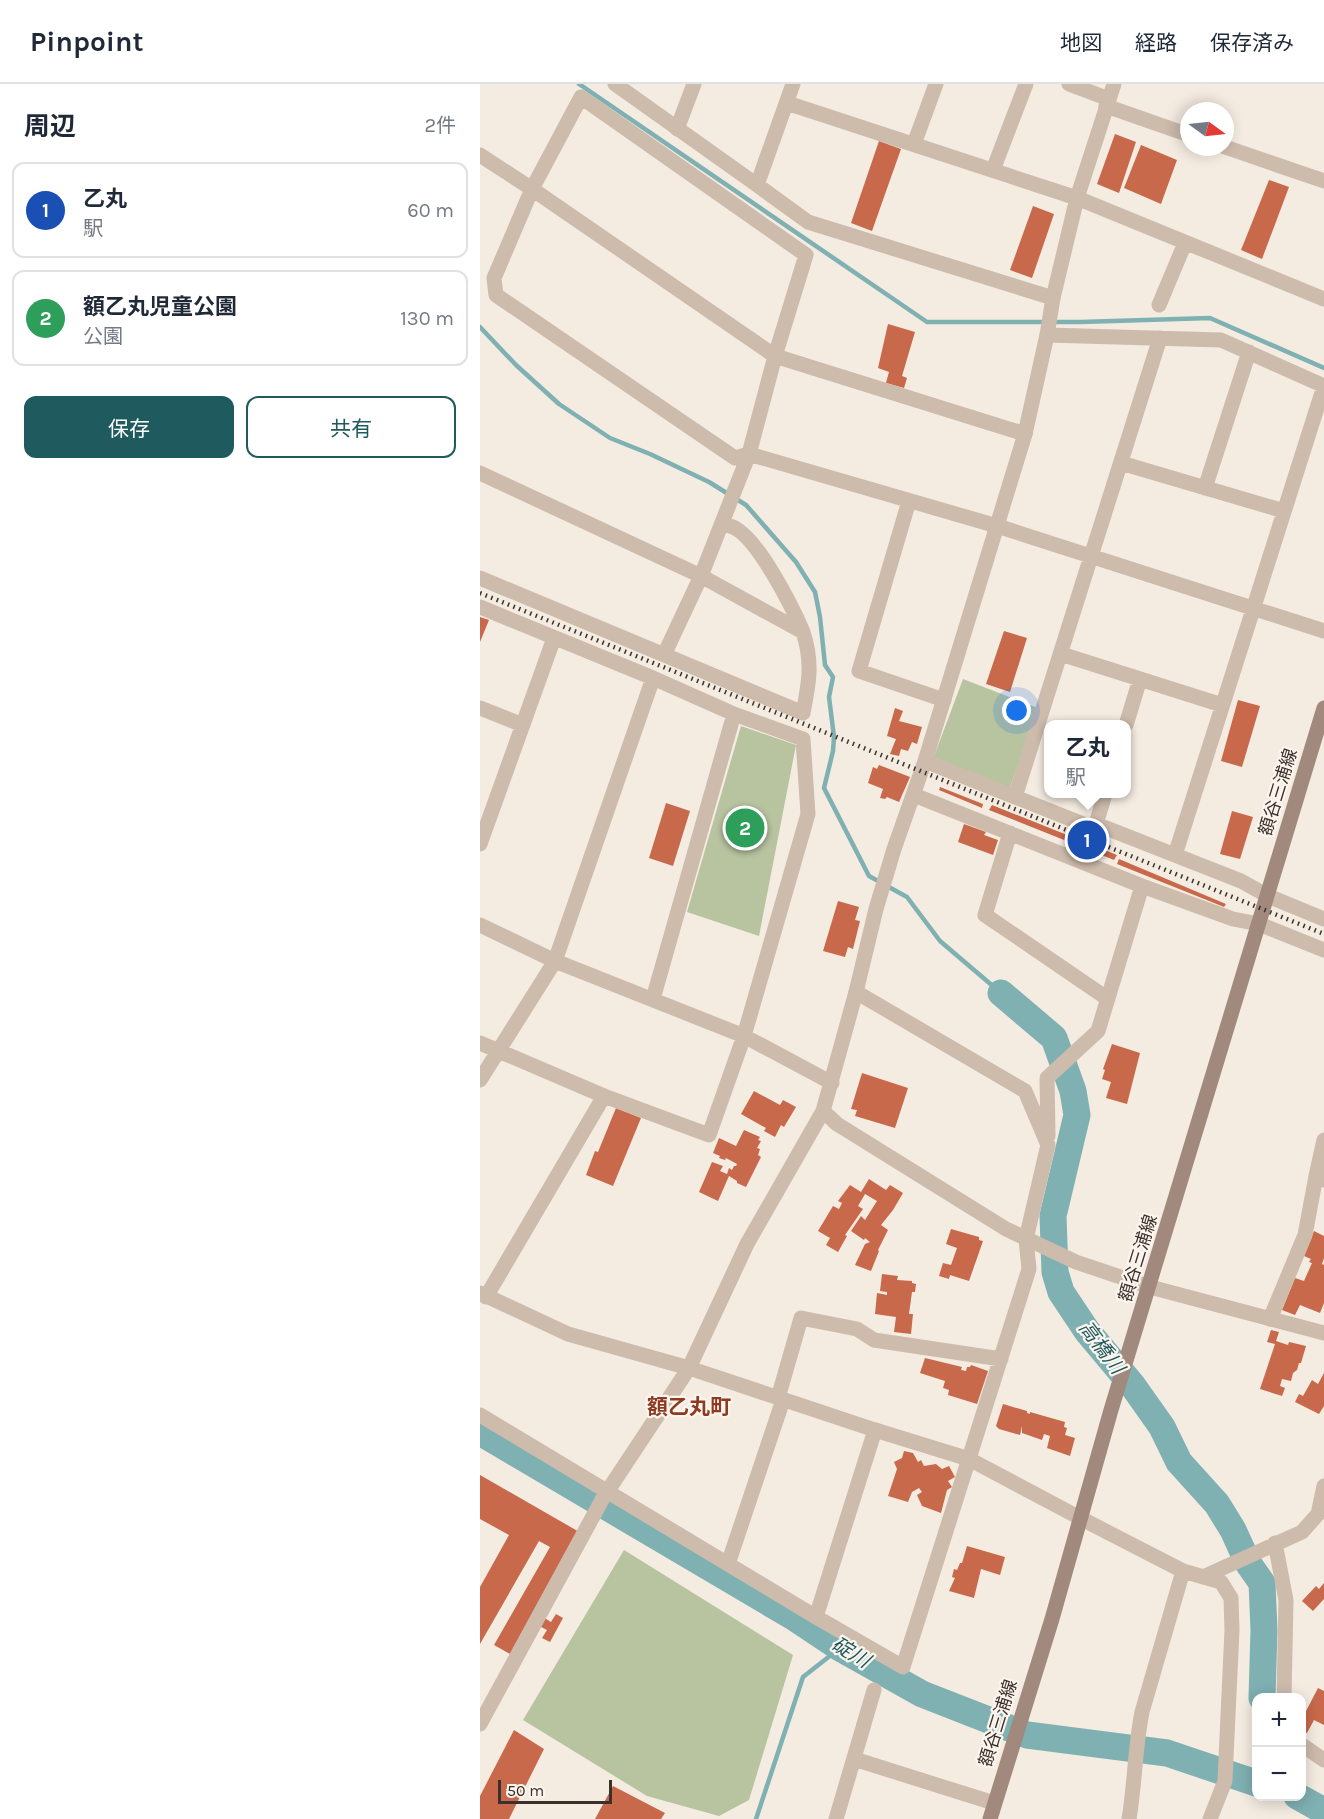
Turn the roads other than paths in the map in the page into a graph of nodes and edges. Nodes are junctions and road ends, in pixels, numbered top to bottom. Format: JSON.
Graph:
{"nodes":[{"id":1,"x":615,"y":84,"type":"edge"},
{"id":2,"x":694,"y":84,"type":"edge"},
{"id":3,"x":793,"y":84,"type":"edge"},
{"id":4,"x":936,"y":84,"type":"edge"},
{"id":5,"x":1026,"y":84,"type":"edge"},
{"id":6,"x":1069,"y":84,"type":"edge"},
{"id":7,"x":1114,"y":84,"type":"edge"},
{"id":8,"x":787,"y":102,"type":"junction"},
{"id":9,"x":1107,"y":103,"type":"junction"},
{"id":10,"x":677,"y":129,"type":"junction"},
{"id":11,"x":1180,"y":131,"type":"edge"},
{"id":12,"x":914,"y":144,"type":"junction"},
{"id":13,"x":1234,"y":150,"type":"edge"},
{"id":14,"x":480,"y":155,"type":"edge"},
{"id":15,"x":993,"y":170,"type":"junction"},
{"id":16,"x":1324,"y":181,"type":"edge"},
{"id":17,"x":757,"y":185,"type":"junction"},
{"id":18,"x":531,"y":189,"type":"junction"},
{"id":19,"x":1077,"y":198,"type":"junction"},
{"id":20,"x":1185,"y":243,"type":"junction"},
{"id":21,"x":1053,"y":298,"type":"junction"},
{"id":22,"x":1324,"y":299,"type":"edge"},
{"id":23,"x":1159,"y":305,"type":"dead end"},
{"id":24,"x":1049,"y":326,"type":"junction"},
{"id":25,"x":1160,"y":338,"type":"junction"},
{"id":26,"x":1249,"y":352,"type":"junction"},
{"id":27,"x":775,"y":356,"type":"junction"},
{"id":28,"x":1324,"y":386,"type":"edge"},
{"id":29,"x":1024,"y":434,"type":"junction"},
{"id":30,"x":749,"y":454,"type":"junction"},
{"id":31,"x":1121,"y":463,"type":"junction"},
{"id":32,"x":480,"y":473,"type":"edge"},
{"id":33,"x":1205,"y":488,"type":"junction"},
{"id":34,"x":909,"y":501,"type":"junction"},
{"id":35,"x":1284,"y":511,"type":"junction"},
{"id":36,"x":723,"y":520,"type":"junction"},
{"id":37,"x":997,"y":526,"type":"junction"},
{"id":38,"x":1091,"y":557,"type":"junction"},
{"id":39,"x":701,"y":576,"type":"junction"},
{"id":40,"x":480,"y":578,"type":"edge"},
{"id":41,"x":480,"y":608,"type":"edge"},
{"id":42,"x":1253,"y":608,"type":"junction"},
{"id":43,"x":1324,"y":631,"type":"edge"},
{"id":44,"x":803,"y":632,"type":"junction"},
{"id":45,"x":554,"y":638,"type":"junction"},
{"id":46,"x":1061,"y":654,"type":"junction"},
{"id":47,"x":664,"y":655,"type":"junction"},
{"id":48,"x":653,"y":678,"type":"junction"},
{"id":49,"x":1140,"y":679,"type":"junction"},
{"id":50,"x":944,"y":700,"type":"junction"},
{"id":51,"x":1222,"y":705,"type":"junction"},
{"id":52,"x":480,"y":708,"type":"edge"},
{"id":53,"x":1324,"y":708,"type":"edge"},
{"id":54,"x":734,"y":714,"type":"junction"},
{"id":55,"x":1128,"y":720,"type":"edge"},
{"id":56,"x":523,"y":725,"type":"junction"},
{"id":57,"x":925,"y":761,"type":"junction"},
{"id":58,"x":914,"y":795,"type":"junction"},
{"id":59,"x":1015,"y":797,"type":"junction"},
{"id":60,"x":1104,"y":798,"type":"edge"},
{"id":61,"x":485,"y":813,"type":"edge"},
{"id":62,"x":1096,"y":824,"type":"junction"},
{"id":63,"x":1010,"y":833,"type":"junction"},
{"id":64,"x":480,"y":844,"type":"edge"},
{"id":65,"x":1174,"y":855,"type":"junction"},
{"id":66,"x":1142,"y":886,"type":"junction"},
{"id":67,"x":1268,"y":896,"type":"junction"},
{"id":68,"x":1324,"y":919,"type":"edge"},
{"id":69,"x":1259,"y":924,"type":"junction"},
{"id":70,"x":480,"y":925,"type":"edge"},
{"id":71,"x":1324,"y":950,"type":"edge"},
{"id":72,"x":555,"y":961,"type":"junction"},
{"id":73,"x":856,"y":992,"type":"junction"},
{"id":74,"x":654,"y":999,"type":"junction"},
{"id":75,"x":1108,"y":999,"type":"junction"},
{"id":76,"x":744,"y":1036,"type":"junction"},
{"id":77,"x":480,"y":1043,"type":"edge"},
{"id":78,"x":498,"y":1051,"type":"junction"},
{"id":79,"x":480,"y":1080,"type":"edge"},
{"id":80,"x":832,"y":1083,"type":"junction"},
{"id":81,"x":604,"y":1096,"type":"junction"},
{"id":82,"x":823,"y":1111,"type":"junction"},
{"id":83,"x":1324,"y":1140,"type":"edge"},
{"id":84,"x":1048,"y":1145,"type":"junction"},
{"id":85,"x":1320,"y":1178,"type":"edge"},
{"id":86,"x":1033,"y":1242,"type":"junction"},
{"id":87,"x":1150,"y":1287,"type":"junction"},
{"id":88,"x":483,"y":1295,"type":"edge"},
{"id":89,"x":1270,"y":1319,"type":"junction"},
{"id":90,"x":1324,"y":1333,"type":"edge"},
{"id":91,"x":1000,"y":1359,"type":"junction"},
{"id":92,"x":689,"y":1368,"type":"junction"},
{"id":93,"x":781,"y":1399,"type":"junction"},
{"id":94,"x":480,"y":1414,"type":"edge"},
{"id":95,"x":875,"y":1430,"type":"junction"},
{"id":96,"x":969,"y":1459,"type":"junction"},
{"id":97,"x":1324,"y":1486,"type":"edge"},
{"id":98,"x":603,"y":1499,"type":"junction"},
{"id":99,"x":1082,"y":1519,"type":"junction"},
{"id":100,"x":1269,"y":1546,"type":"junction"},
{"id":101,"x":728,"y":1564,"type":"junction"},
{"id":102,"x":1183,"y":1571,"type":"junction"},
{"id":103,"x":1203,"y":1576,"type":"junction"},
{"id":104,"x":816,"y":1617,"type":"junction"},
{"id":105,"x":874,"y":1690,"type":"dead end"},
{"id":106,"x":1284,"y":1693,"type":"edge"},
{"id":107,"x":480,"y":1724,"type":"edge"},
{"id":108,"x":1305,"y":1747,"type":"edge"},
{"id":109,"x":854,"y":1759,"type":"junction"},
{"id":110,"x":1324,"y":1760,"type":"edge"},
{"id":111,"x":994,"y":1803,"type":"junction"},
{"id":112,"x":836,"y":1819,"type":"edge"},
{"id":113,"x":990,"y":1819,"type":"edge"},
{"id":114,"x":1129,"y":1819,"type":"edge"},
{"id":115,"x":1210,"y":1819,"type":"edge"}],
"edges":[{"from":1,"to":10,"type":"street"},
{"from":2,"to":10,"type":"street"},
{"from":3,"to":8,"type":"street"},
{"from":4,"to":12,"type":"street"},
{"from":5,"to":15,"type":"street"},
{"from":6,"to":9,"type":"street"},
{"from":7,"to":9,"type":"street"},
{"from":8,"to":12,"type":"street"},
{"from":8,"to":17,"type":"street"},
{"from":9,"to":11,"type":"street"},
{"from":9,"to":19,"type":"street"},
{"from":10,"to":17,"type":"street"},
{"from":12,"to":15,"type":"street"},
{"from":13,"to":16,"type":"street"},
{"from":14,"to":18,"type":"street"},
{"from":15,"to":19,"type":"street"},
{"from":17,"to":21,"type":"street"},
{"from":18,"to":27,"type":"street"},
{"from":18,"to":27,"type":"street"},
{"from":18,"to":30,"type":"street"},
{"from":19,"to":20,"type":"street"},
{"from":19,"to":21,"type":"street"},
{"from":20,"to":22,"type":"street"},
{"from":20,"to":23,"type":"street"},
{"from":21,"to":24,"type":"street"},
{"from":24,"to":25,"type":"street"},
{"from":24,"to":29,"type":"street"},
{"from":25,"to":26,"type":"street"},
{"from":25,"to":31,"type":"street"},
{"from":26,"to":28,"type":"street"},
{"from":26,"to":33,"type":"street"},
{"from":27,"to":29,"type":"street"},
{"from":27,"to":30,"type":"street"},
{"from":28,"to":35,"type":"street"},
{"from":29,"to":37,"type":"street"},
{"from":30,"to":34,"type":"street"},
{"from":30,"to":36,"type":"street"},
{"from":31,"to":33,"type":"street"},
{"from":31,"to":38,"type":"street"},
{"from":32,"to":39,"type":"street"},
{"from":33,"to":35,"type":"street"},
{"from":34,"to":37,"type":"street"},
{"from":34,"to":50,"type":"street"},
{"from":35,"to":42,"type":"street"},
{"from":36,"to":39,"type":"street"},
{"from":36,"to":44,"type":"street"},
{"from":37,"to":38,"type":"street"},
{"from":37,"to":50,"type":"street"},
{"from":38,"to":42,"type":"street"},
{"from":38,"to":46,"type":"street"},
{"from":39,"to":44,"type":"street"},
{"from":39,"to":47,"type":"street"},
{"from":40,"to":47,"type":"street"},
{"from":41,"to":45,"type":"street"},
{"from":42,"to":43,"type":"street"},
{"from":42,"to":51,"type":"street"},
{"from":44,"to":47,"type":"street"},
{"from":45,"to":48,"type":"street"},
{"from":45,"to":56,"type":"street"},
{"from":46,"to":49,"type":"street"},
{"from":46,"to":59,"type":"street"},
{"from":48,"to":54,"type":"street"},
{"from":48,"to":72,"type":"street"},
{"from":49,"to":51,"type":"street"},
{"from":49,"to":55,"type":"street"},
{"from":50,"to":57,"type":"street"},
{"from":51,"to":65,"type":"street"},
{"from":52,"to":56,"type":"street"},
{"from":53,"to":67,"type":"main road","name":"額谷三浦線"},
{"from":54,"to":74,"type":"street"},
{"from":54,"to":76,"type":"street"},
{"from":56,"to":61,"type":"street"},
{"from":57,"to":58,"type":"street"},
{"from":57,"to":59,"type":"street"},
{"from":58,"to":63,"type":"street"},
{"from":58,"to":73,"type":"street"},
{"from":59,"to":62,"type":"street"},
{"from":60,"to":62,"type":"street"},
{"from":61,"to":64,"type":"street"},
{"from":62,"to":65,"type":"street"},
{"from":63,"to":66,"type":"street"},
{"from":63,"to":75,"type":"street"},
{"from":65,"to":67,"type":"street"},
{"from":66,"to":69,"type":"street"},
{"from":66,"to":75,"type":"street"},
{"from":67,"to":68,"type":"street"},
{"from":67,"to":69,"type":"main road","name":"額谷三浦線"},
{"from":69,"to":71,"type":"street"},
{"from":69,"to":87,"type":"main road","name":"額谷三浦線"},
{"from":70,"to":72,"type":"street"},
{"from":72,"to":74,"type":"street"},
{"from":72,"to":78,"type":"street"},
{"from":73,"to":80,"type":"street"},
{"from":73,"to":84,"type":"street"},
{"from":74,"to":76,"type":"street"},
{"from":75,"to":84,"type":"street"},
{"from":76,"to":80,"type":"street"},
{"from":76,"to":81,"type":"street"},
{"from":77,"to":78,"type":"street"},
{"from":78,"to":79,"type":"street"},
{"from":78,"to":81,"type":"street"},
{"from":80,"to":82,"type":"street"},
{"from":81,"to":88,"type":"street"},
{"from":82,"to":86,"type":"street"},
{"from":82,"to":92,"type":"street"},
{"from":83,"to":85,"type":"street"},
{"from":84,"to":86,"type":"street"},
{"from":85,"to":89,"type":"street"},
{"from":86,"to":87,"type":"street"},
{"from":86,"to":91,"type":"street"},
{"from":87,"to":89,"type":"street"},
{"from":87,"to":99,"type":"main road","name":"額谷三浦線"},
{"from":88,"to":92,"type":"street"},
{"from":89,"to":90,"type":"street"},
{"from":91,"to":93,"type":"street"},
{"from":91,"to":96,"type":"street"},
{"from":92,"to":93,"type":"street"},
{"from":92,"to":98,"type":"street"},
{"from":93,"to":95,"type":"street"},
{"from":93,"to":101,"type":"street"},
{"from":94,"to":98,"type":"street"},
{"from":95,"to":96,"type":"street"},
{"from":95,"to":104,"type":"street"},
{"from":96,"to":99,"type":"street"},
{"from":96,"to":104,"type":"street"},
{"from":97,"to":100,"type":"street"},
{"from":98,"to":101,"type":"street"},
{"from":98,"to":107,"type":"street"},
{"from":99,"to":102,"type":"street"},
{"from":99,"to":111,"type":"main road","name":"額谷三浦線"},
{"from":100,"to":103,"type":"street"},
{"from":100,"to":106,"type":"street"},
{"from":101,"to":104,"type":"street"},
{"from":102,"to":103,"type":"street"},
{"from":102,"to":114,"type":"street"},
{"from":103,"to":115,"type":"street"},
{"from":105,"to":109,"type":"street"},
{"from":108,"to":110,"type":"street"},
{"from":109,"to":111,"type":"street"},
{"from":109,"to":112,"type":"street"},
{"from":111,"to":113,"type":"main road","name":"額谷三浦線"}]}
